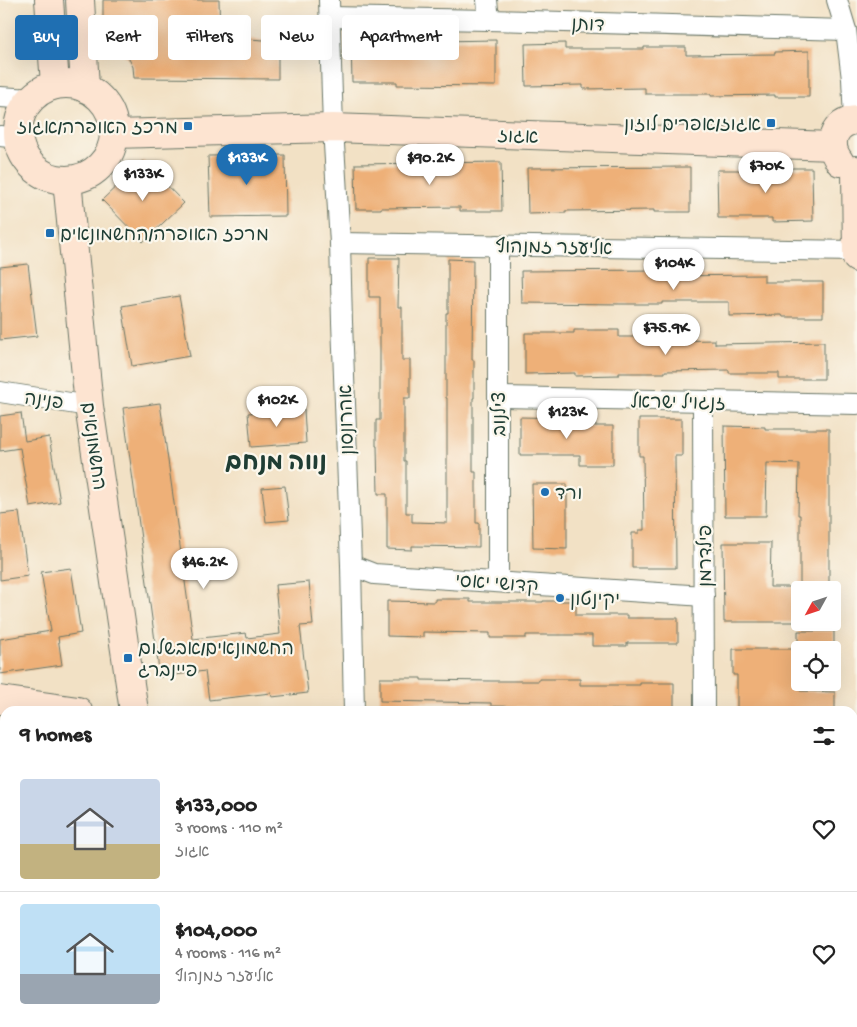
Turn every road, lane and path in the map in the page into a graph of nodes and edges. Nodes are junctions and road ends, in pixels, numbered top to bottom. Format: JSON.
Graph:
{"nodes":[{"id":1,"x":49,"y":0,"type":"edge"},
{"id":2,"x":80,"y":0,"type":"edge"},
{"id":3,"x":837,"y":0,"type":"edge"},
{"id":4,"x":330,"y":9,"type":"edge"},
{"id":5,"x":488,"y":10,"type":"edge"},
{"id":6,"x":846,"y":30,"type":"junction"},
{"id":7,"x":55,"y":85,"type":"junction"},
{"id":8,"x":85,"y":88,"type":"junction"},
{"id":9,"x":0,"y":97,"type":"edge"},
{"id":10,"x":31,"y":99,"type":"junction"},
{"id":11,"x":856,"y":120,"type":"edge"},
{"id":12,"x":333,"y":128,"type":"junction"},
{"id":13,"x":114,"y":134,"type":"junction"},
{"id":14,"x":9,"y":137,"type":"edge"},
{"id":15,"x":832,"y":146,"type":"junction"},
{"id":16,"x":856,"y":170,"type":"edge"},
{"id":17,"x":67,"y":180,"type":"junction"},
{"id":18,"x":340,"y":243,"type":"junction"},
{"id":19,"x":498,"y":245,"type":"junction"},
{"id":20,"x":857,"y":251,"type":"edge"},
{"id":21,"x":857,"y":258,"type":"edge"},
{"id":22,"x":0,"y":392,"type":"edge"},
{"id":23,"x":498,"y":397,"type":"junction"},
{"id":24,"x":703,"y":401,"type":"junction"},
{"id":25,"x":857,"y":404,"type":"edge"},
{"id":26,"x":89,"y":406,"type":"junction"},
{"id":27,"x":351,"y":565,"type":"junction"},
{"id":28,"x":498,"y":582,"type":"junction"},
{"id":29,"x":704,"y":596,"type":"junction"},
{"id":30,"x":0,"y":700,"type":"edge"},
{"id":31,"x":43,"y":706,"type":"edge"},
{"id":32,"x":133,"y":706,"type":"edge"},
{"id":33,"x":354,"y":706,"type":"edge"},
{"id":34,"x":704,"y":706,"type":"edge"}],
"edges":[{"from":1,"to":7,"type":"street"},
{"from":2,"to":8,"type":"street"},
{"from":3,"to":6,"type":"street"},
{"from":4,"to":5,"type":"street","name":"דותן"},
{"from":4,"to":12,"type":"street","name":"אהרונסון"},
{"from":5,"to":6,"type":"street","name":"דותן"},
{"from":6,"to":11,"type":"street"},
{"from":7,"to":8,"type":"street"},
{"from":7,"to":10,"type":"street"},
{"from":8,"to":13,"type":"street"},
{"from":9,"to":10,"type":"street"},
{"from":10,"to":14,"type":"street"},
{"from":11,"to":15,"type":"street"},
{"from":12,"to":13,"type":"street","name":"אגוז"},
{"from":12,"to":15,"type":"street","name":"אגוז"},
{"from":12,"to":18,"type":"street","name":"אהרונסון"},
{"from":13,"to":17,"type":"street"},
{"from":14,"to":17,"type":"street"},
{"from":15,"to":16,"type":"street"},
{"from":16,"to":20,"type":"street"},
{"from":17,"to":26,"type":"street","name":"החשמונאים"},
{"from":18,"to":19,"type":"street","name":"אליעזר זמנהוף"},
{"from":18,"to":27,"type":"street","name":"אהרונסון"},
{"from":19,"to":20,"type":"street","name":"אליעזר זמנהוף"},
{"from":19,"to":23,"type":"street","name":"צ'לנוב"},
{"from":20,"to":21,"type":"street"},
{"from":22,"to":26,"type":"street","name":"פנינה"},
{"from":23,"to":24,"type":"street","name":"זנגויל ישראל"},
{"from":23,"to":28,"type":"street","name":"צ'לנוב"},
{"from":24,"to":25,"type":"street","name":"זנגויל ישראל"},
{"from":24,"to":29,"type":"street","name":"פילדרמן"},
{"from":26,"to":32,"type":"street","name":"החשמונאים"},
{"from":27,"to":28,"type":"street","name":"קדושי יאסי"},
{"from":27,"to":33,"type":"street","name":"אהרונסון"},
{"from":28,"to":29,"type":"street","name":"קדושי יאסי"},
{"from":29,"to":34,"type":"street","name":"פילדרמן"},
{"from":30,"to":31,"type":"street"}]}
